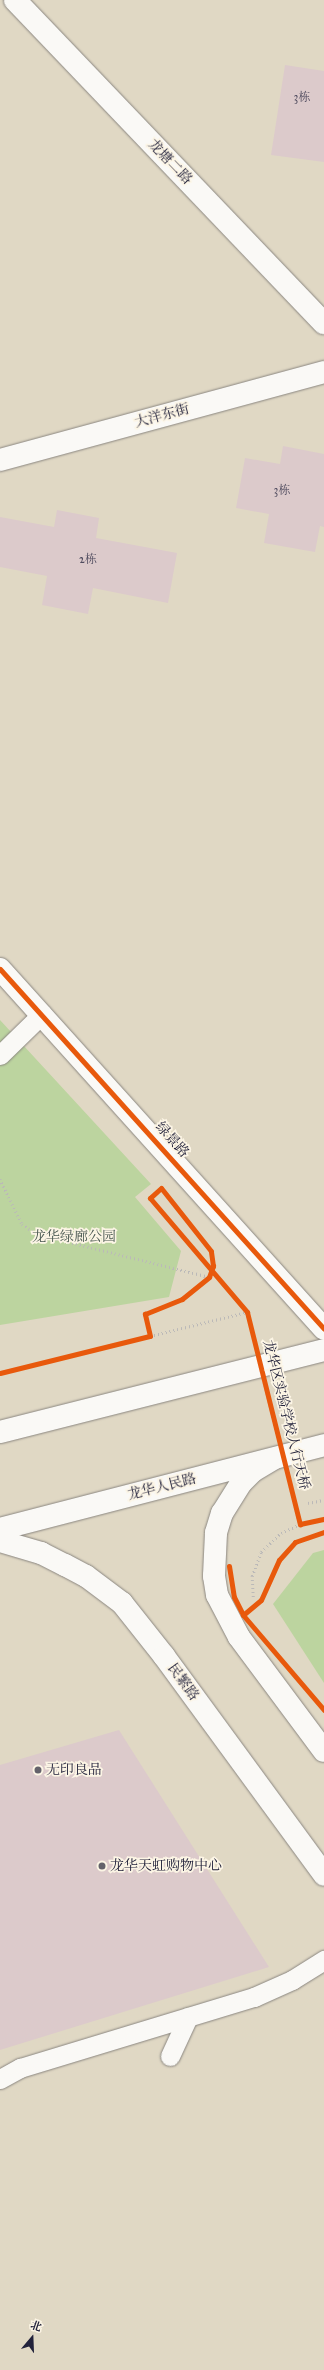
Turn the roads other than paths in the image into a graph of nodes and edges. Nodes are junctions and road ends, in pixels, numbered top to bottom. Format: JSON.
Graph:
{"nodes":[{"id":1,"x":15,"y":0,"type":"edge"},
{"id":2,"x":324,"y":323,"type":"edge"},
{"id":3,"x":324,"y":372,"type":"edge"},
{"id":4,"x":0,"y":460,"type":"edge"},
{"id":5,"x":0,"y":969,"type":"edge"},
{"id":6,"x":42,"y":1014,"type":"junction"},
{"id":7,"x":0,"y":1055,"type":"edge"},
{"id":8,"x":324,"y":1329,"type":"edge"},
{"id":9,"x":324,"y":1350,"type":"edge"},
{"id":10,"x":0,"y":1432,"type":"edge"},
{"id":11,"x":324,"y":1445,"type":"edge"},
{"id":12,"x":274,"y":1458,"type":"junction"},
{"id":13,"x":0,"y":1529,"type":"edge"},
{"id":14,"x":0,"y":1541,"type":"edge"},
{"id":15,"x":324,"y":1751,"type":"edge"},
{"id":16,"x":324,"y":1875,"type":"edge"},
{"id":17,"x":324,"y":1960,"type":"edge"},
{"id":18,"x":188,"y":2017,"type":"junction"},
{"id":19,"x":170,"y":2056,"type":"dead end"},
{"id":20,"x":0,"y":2079,"type":"edge"}],
"edges":[{"from":1,"to":2,"type":"main road","name":"龙塘二路"},
{"from":3,"to":4,"type":"main road","name":"大洋东街"},
{"from":5,"to":6,"type":"main road","name":"绿景路"},
{"from":6,"to":7,"type":"lane"},
{"from":6,"to":8,"type":"main road","name":"绿景路"},
{"from":9,"to":10,"type":"main road"},
{"from":11,"to":12,"type":"main road","name":"龙华人民路"},
{"from":12,"to":13,"type":"main road","name":"龙华人民路"},
{"from":12,"to":15,"type":"main road"},
{"from":14,"to":16,"type":"main road","name":"民繁路"},
{"from":17,"to":18,"type":"lane"},
{"from":18,"to":19,"type":"lane"},
{"from":18,"to":20,"type":"lane"}]}
